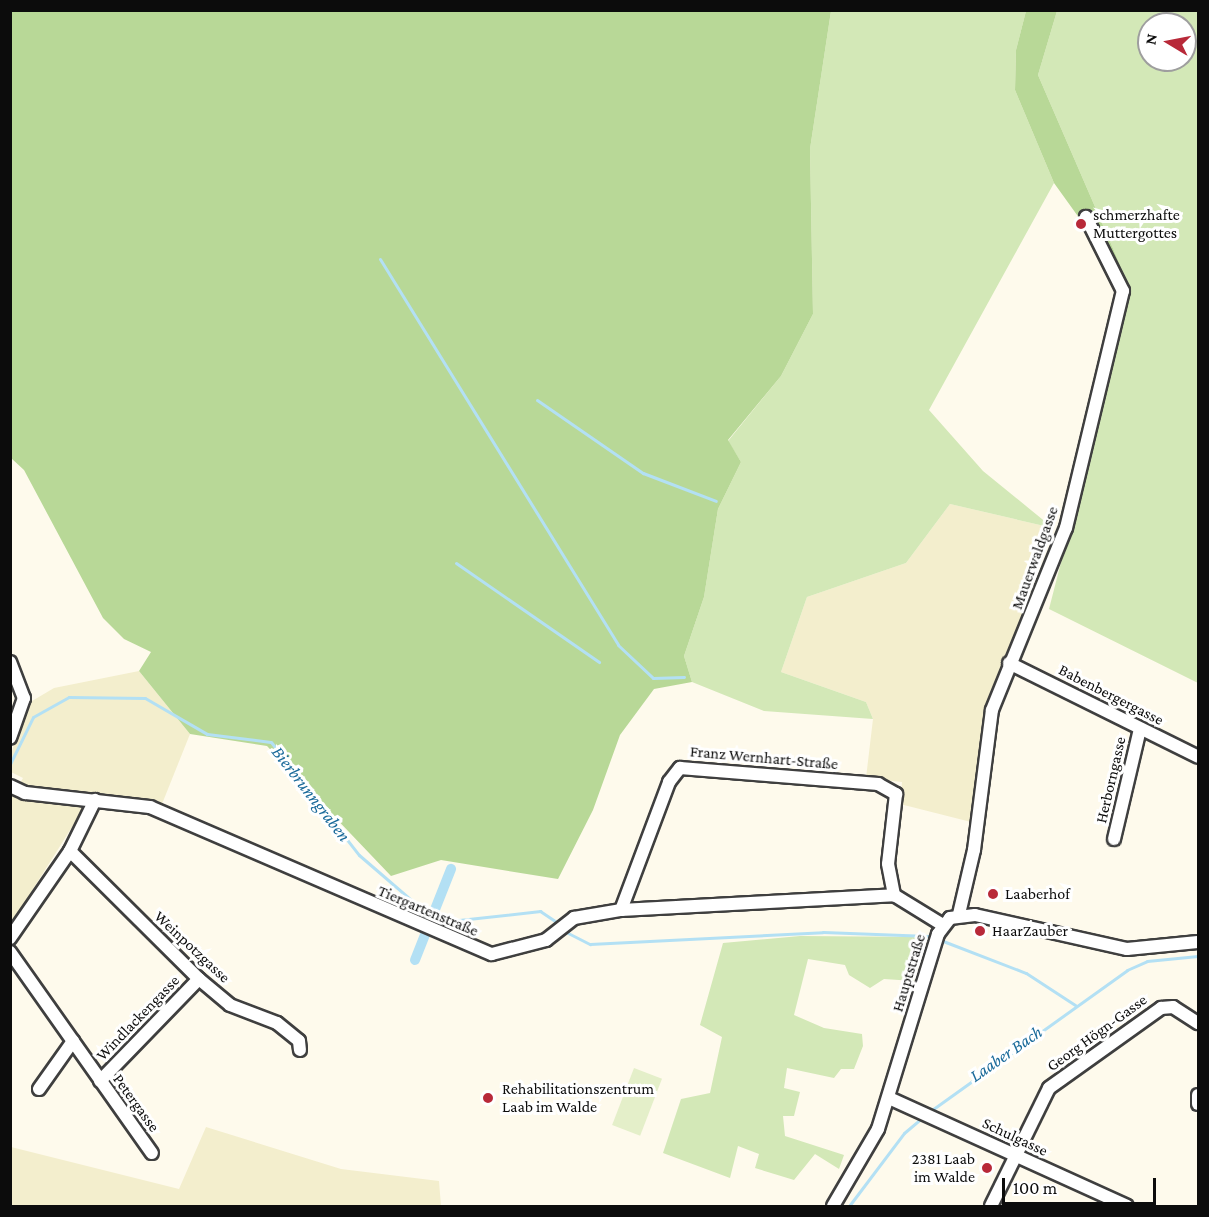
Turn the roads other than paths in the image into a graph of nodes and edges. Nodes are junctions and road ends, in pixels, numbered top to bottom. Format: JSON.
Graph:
{"nodes":[{"id":1,"x":1086,"y":217,"type":"dead end"},
{"id":2,"x":10,"y":662,"type":"edge"},
{"id":3,"x":1009,"y":663,"type":"junction"},
{"id":4,"x":1140,"y":729,"type":"junction"},
{"id":5,"x":10,"y":738,"type":"edge"},
{"id":6,"x":1198,"y":757,"type":"edge"},
{"id":7,"x":10,"y":786,"type":"edge"},
{"id":8,"x":95,"y":800,"type":"junction"},
{"id":9,"x":1114,"y":839,"type":"dead end"},
{"id":10,"x":70,"y":851,"type":"junction"},
{"id":11,"x":894,"y":895,"type":"junction"},
{"id":12,"x":621,"y":910,"type":"junction"},
{"id":13,"x":959,"y":914,"type":"junction"},
{"id":14,"x":943,"y":925,"type":"junction"},
{"id":15,"x":10,"y":938,"type":"edge"},
{"id":16,"x":1198,"y":942,"type":"edge"},
{"id":17,"x":10,"y":952,"type":"edge"},
{"id":18,"x":199,"y":979,"type":"junction"},
{"id":19,"x":1198,"y":1023,"type":"edge"},
{"id":20,"x":74,"y":1041,"type":"junction"},
{"id":21,"x":300,"y":1050,"type":"dead end"},
{"id":22,"x":100,"y":1081,"type":"junction"},
{"id":23,"x":39,"y":1089,"type":"dead end"},
{"id":24,"x":1198,"y":1095,"type":"edge"},
{"id":25,"x":890,"y":1098,"type":"junction"},
{"id":26,"x":1198,"y":1104,"type":"edge"},
{"id":27,"x":152,"y":1153,"type":"dead end"},
{"id":28,"x":1016,"y":1155,"type":"junction"},
{"id":29,"x":833,"y":1206,"type":"edge"},
{"id":30,"x":991,"y":1206,"type":"edge"},
{"id":31,"x":1127,"y":1206,"type":"edge"}],
"edges":[{"from":1,"to":3,"type":"street","name":"Mauerwaldgasse"},
{"from":2,"to":5,"type":"street"},
{"from":3,"to":4,"type":"street","name":"Babenbergergasse"},
{"from":3,"to":13,"type":"street","name":"Mauerwaldgasse"},
{"from":4,"to":6,"type":"street","name":"Babenbergergasse"},
{"from":4,"to":9,"type":"street","name":"Herborngasse"},
{"from":7,"to":8,"type":"street","name":"Tiergartenstraße"},
{"from":8,"to":10,"type":"street"},
{"from":8,"to":12,"type":"street","name":"Tiergartenstraße"},
{"from":10,"to":15,"type":"street"},
{"from":10,"to":18,"type":"street","name":"Weinpotzgasse"},
{"from":11,"to":12,"type":"street","name":"Tiergartenstraße"},
{"from":11,"to":12,"type":"street","name":"Franz Wernhart-Straße"},
{"from":11,"to":14,"type":"street"},
{"from":13,"to":14,"type":"street","name":"Hauptstraße"},
{"from":13,"to":16,"type":"street"},
{"from":14,"to":25,"type":"street","name":"Hauptstraße"},
{"from":17,"to":20,"type":"street","name":"Petergasse"},
{"from":18,"to":21,"type":"street","name":"Weinpotzgasse"},
{"from":18,"to":22,"type":"street","name":"Windlackengasse"},
{"from":19,"to":28,"type":"street","name":"Georg Högn-Gasse"},
{"from":20,"to":22,"type":"street","name":"Petergasse"},
{"from":20,"to":23,"type":"street"},
{"from":22,"to":27,"type":"street","name":"Petergasse"},
{"from":24,"to":26,"type":"street"},
{"from":25,"to":28,"type":"street","name":"Schulgasse"},
{"from":25,"to":29,"type":"street","name":"Hauptstraße"},
{"from":28,"to":30,"type":"street"},
{"from":28,"to":31,"type":"street","name":"Schulgasse"}]}
